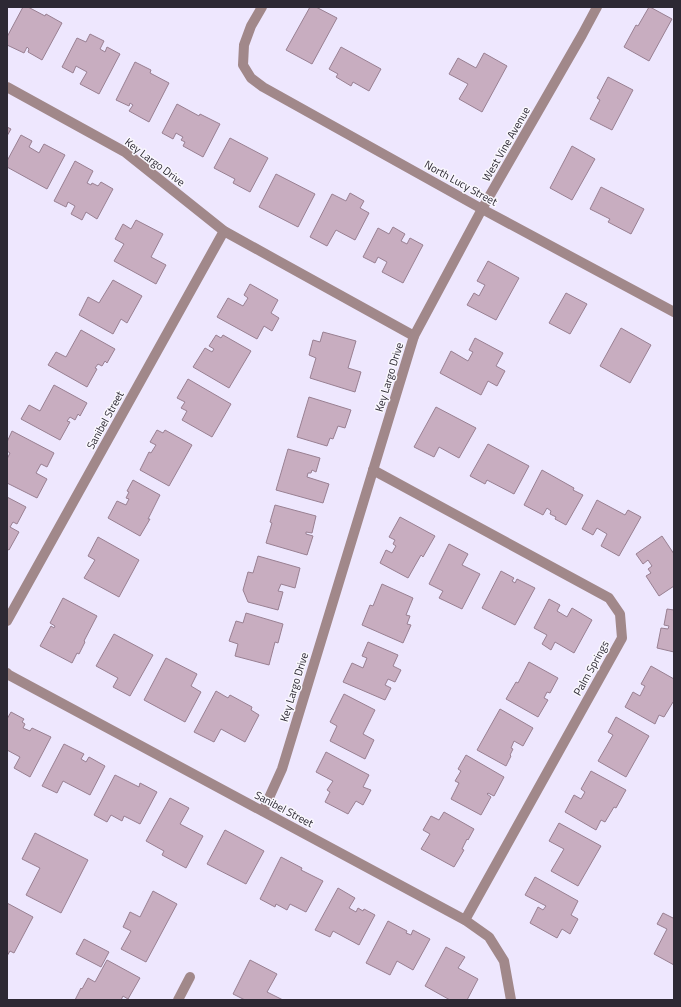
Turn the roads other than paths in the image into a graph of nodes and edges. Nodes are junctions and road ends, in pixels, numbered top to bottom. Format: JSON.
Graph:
{"nodes":[{"id":1,"x":262,"y":7,"type":"edge"},
{"id":2,"x":597,"y":7,"type":"edge"},
{"id":3,"x":7,"y":87,"type":"edge"},
{"id":4,"x":482,"y":209,"type":"junction"},
{"id":5,"x":224,"y":231,"type":"junction"},
{"id":6,"x":674,"y":312,"type":"edge"},
{"id":7,"x":414,"y":336,"type":"junction"},
{"id":8,"x":373,"y":470,"type":"junction"},
{"id":9,"x":7,"y":621,"type":"edge"},
{"id":10,"x":7,"y":673,"type":"edge"},
{"id":11,"x":263,"y":811,"type":"junction"},
{"id":12,"x":465,"y":920,"type":"junction"},
{"id":13,"x":190,"y":976,"type":"dead end"},
{"id":14,"x":178,"y":1000,"type":"edge"},
{"id":15,"x":511,"y":1000,"type":"edge"}],
"edges":[{"from":1,"to":4,"type":"street","name":"North Lucy Street"},
{"from":2,"to":4,"type":"street","name":"West Vine Avenue"},
{"from":3,"to":5,"type":"street","name":"Key Largo Drive"},
{"from":4,"to":6,"type":"street","name":"North Lucy Street"},
{"from":4,"to":7,"type":"street","name":"West Vine Avenue"},
{"from":5,"to":7,"type":"street","name":"Key Largo Drive"},
{"from":5,"to":9,"type":"street","name":"Sanibel Street"},
{"from":7,"to":8,"type":"street","name":"Key Largo Drive"},
{"from":8,"to":11,"type":"street","name":"Key Largo Drive"},
{"from":8,"to":12,"type":"street","name":"Palm Springs"},
{"from":10,"to":11,"type":"street","name":"Sanibel Street"},
{"from":11,"to":12,"type":"street","name":"Sanibel Street"},
{"from":12,"to":15,"type":"street","name":"Sanibel Street"},
{"from":13,"to":14,"type":"street"}]}
